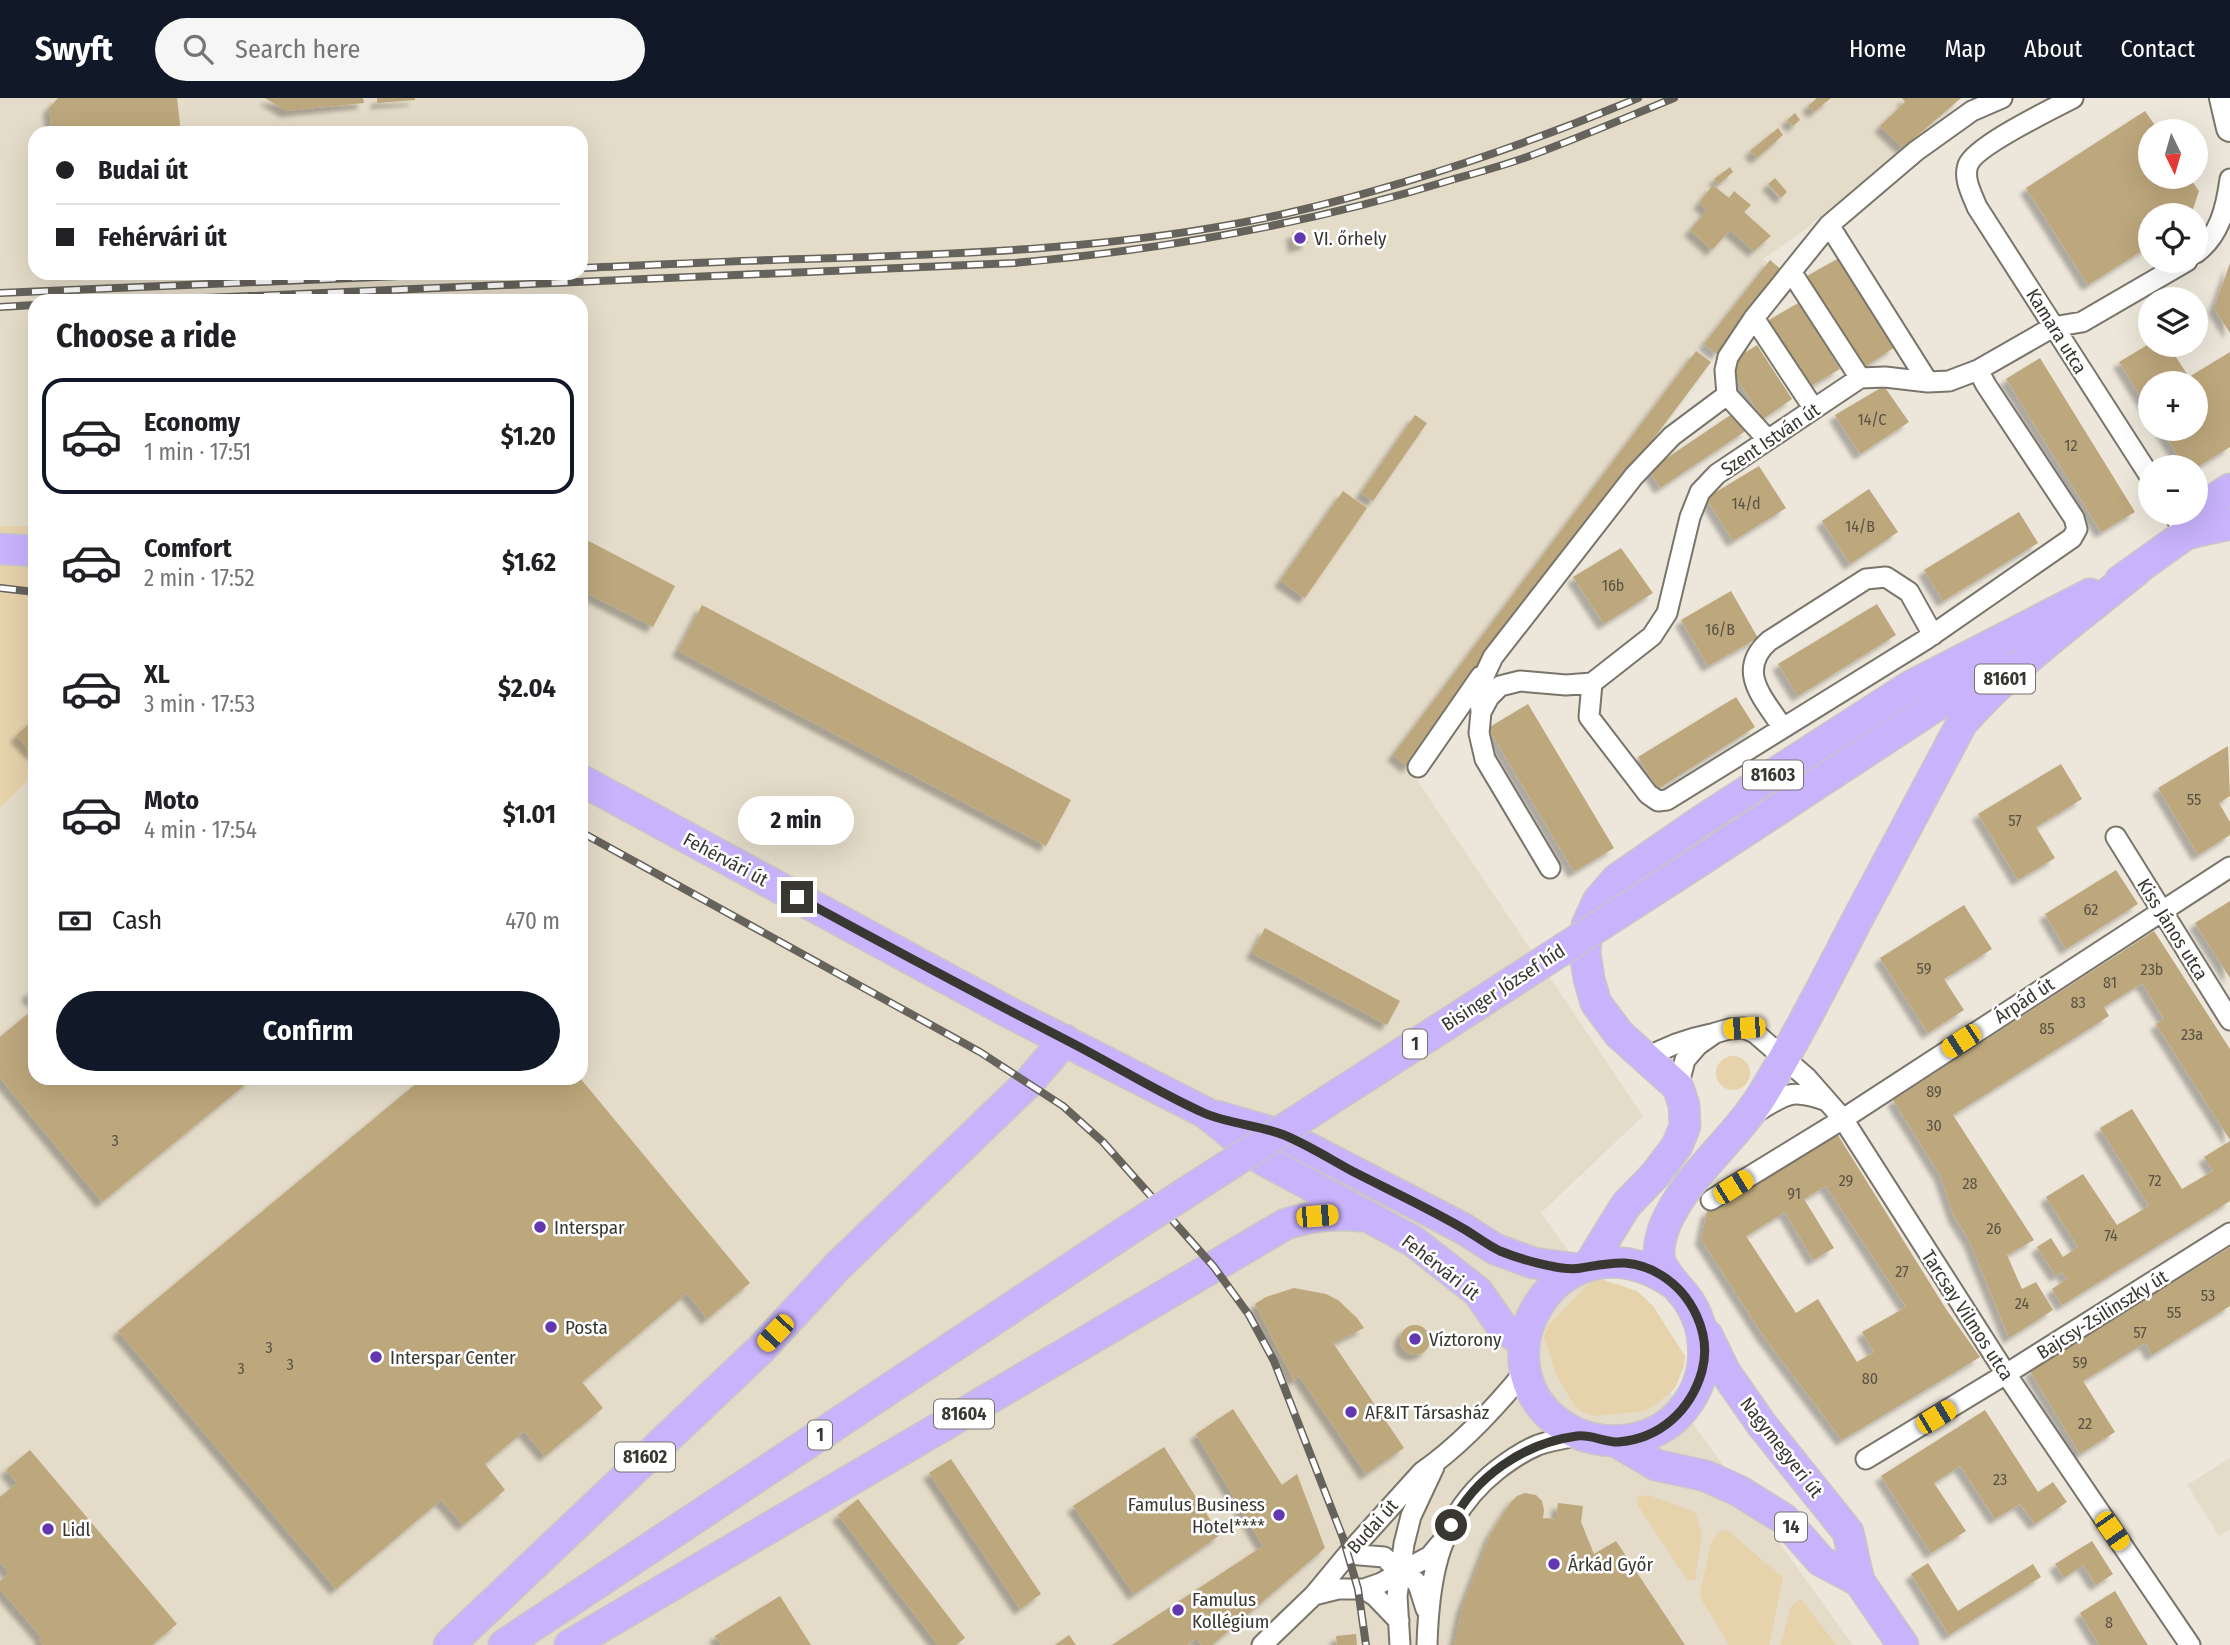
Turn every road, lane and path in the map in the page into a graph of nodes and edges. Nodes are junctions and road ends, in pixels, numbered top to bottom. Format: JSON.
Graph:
{"nodes":[{"id":1,"x":2002,"y":98,"type":"edge"},
{"id":2,"x":2223,"y":98,"type":"edge"},
{"id":3,"x":2063,"y":100,"type":"edge"},
{"id":4,"x":2230,"y":128,"type":"edge"},
{"id":5,"x":2230,"y":179,"type":"edge"},
{"id":6,"x":1829,"y":225,"type":"junction"},
{"id":7,"x":2208,"y":242,"type":"edge"},
{"id":8,"x":1792,"y":273,"type":"junction"},
{"id":9,"x":2167,"y":273,"type":"edge"},
{"id":10,"x":1754,"y":318,"type":"junction"},
{"id":11,"x":2053,"y":327,"type":"junction"},
{"id":12,"x":1978,"y":370,"type":"junction"},
{"id":13,"x":1860,"y":378,"type":"junction"},
{"id":14,"x":1928,"y":382,"type":"junction"},
{"id":15,"x":1727,"y":394,"type":"junction"},
{"id":16,"x":1814,"y":410,"type":"junction"},
{"id":17,"x":1768,"y":440,"type":"junction"},
{"id":18,"x":2138,"y":458,"type":"edge"},
{"id":19,"x":2230,"y":489,"type":"edge"},
{"id":20,"x":2208,"y":504,"type":"edge"},
{"id":21,"x":2208,"y":524,"type":"edge"},
{"id":22,"x":2230,"y":524,"type":"edge"},
{"id":23,"x":2178,"y":525,"type":"edge"},
{"id":24,"x":0,"y":549,"type":"edge"},
{"id":25,"x":28,"y":551,"type":"edge"},
{"id":26,"x":2137,"y":570,"type":"junction"},
{"id":27,"x":1933,"y":635,"type":"junction"},
{"id":28,"x":1493,"y":657,"type":"junction"},
{"id":29,"x":1591,"y":682,"type":"junction"},
{"id":30,"x":1481,"y":712,"type":"junction"},
{"id":31,"x":1783,"y":728,"type":"junction"},
{"id":32,"x":1418,"y":767,"type":"dead end"},
{"id":33,"x":588,"y":784,"type":"edge"},
{"id":34,"x":2116,"y":837,"type":"dead end"},
{"id":35,"x":2230,"y":867,"type":"edge"},
{"id":36,"x":1550,"y":868,"type":"dead end"},
{"id":37,"x":2161,"y":911,"type":"junction"},
{"id":38,"x":2230,"y":1020,"type":"edge"},
{"id":39,"x":1715,"y":1033,"type":"junction"},
{"id":40,"x":1065,"y":1040,"type":"junction"},
{"id":41,"x":1785,"y":1058,"type":"junction"},
{"id":42,"x":1645,"y":1059,"type":"junction"},
{"id":43,"x":1678,"y":1087,"type":"junction"},
{"id":44,"x":1828,"y":1101,"type":"junction"},
{"id":45,"x":1206,"y":1114,"type":"junction"},
{"id":46,"x":1750,"y":1115,"type":"junction"},
{"id":47,"x":1843,"y":1119,"type":"junction"},
{"id":48,"x":1711,"y":1200,"type":"dead end"},
{"id":49,"x":1367,"y":1217,"type":"junction"},
{"id":50,"x":2230,"y":1233,"type":"edge"},
{"id":51,"x":1584,"y":1267,"type":"junction"},
{"id":52,"x":1674,"y":1283,"type":"junction"},
{"id":53,"x":1697,"y":1315,"type":"junction"},
{"id":54,"x":1525,"y":1356,"type":"junction"},
{"id":55,"x":2006,"y":1374,"type":"junction"},
{"id":56,"x":1581,"y":1435,"type":"junction"},
{"id":57,"x":1617,"y":1442,"type":"junction"},
{"id":58,"x":1866,"y":1459,"type":"dead end"},
{"id":59,"x":1436,"y":1462,"type":"junction"},
{"id":60,"x":1443,"y":1541,"type":"junction"},
{"id":61,"x":1348,"y":1554,"type":"junction"},
{"id":62,"x":1400,"y":1572,"type":"junction"},
{"id":63,"x":1858,"y":1580,"type":"junction"},
{"id":64,"x":1364,"y":1589,"type":"junction"},
{"id":65,"x":1314,"y":1595,"type":"junction"},
{"id":66,"x":1428,"y":1618,"type":"junction"},
{"id":67,"x":1399,"y":1621,"type":"junction"},
{"id":68,"x":449,"y":1645,"type":"edge"},
{"id":69,"x":503,"y":1645,"type":"edge"},
{"id":70,"x":570,"y":1645,"type":"edge"},
{"id":71,"x":1262,"y":1645,"type":"edge"},
{"id":72,"x":1399,"y":1645,"type":"edge"},
{"id":73,"x":1427,"y":1645,"type":"edge"},
{"id":74,"x":1903,"y":1645,"type":"edge"},
{"id":75,"x":2190,"y":1645,"type":"edge"}],
"edges":[{"from":1,"to":6,"type":"street"},
{"from":2,"to":4,"type":"street"},
{"from":3,"to":11,"type":"street","name":"Kamara utca"},
{"from":5,"to":7,"type":"street"},
{"from":6,"to":8,"type":"street"},
{"from":6,"to":14,"type":"street"},
{"from":8,"to":10,"type":"street"},
{"from":8,"to":13,"type":"street"},
{"from":9,"to":11,"type":"street"},
{"from":10,"to":15,"type":"street"},
{"from":10,"to":16,"type":"street"},
{"from":11,"to":12,"type":"street"},
{"from":11,"to":18,"type":"street","name":"Kamara utca"},
{"from":12,"to":14,"type":"street"},
{"from":12,"to":27,"type":"street"},
{"from":13,"to":14,"type":"street"},
{"from":13,"to":16,"type":"street","name":"Szent István út"},
{"from":15,"to":17,"type":"street"},
{"from":15,"to":28,"type":"street"},
{"from":16,"to":17,"type":"street","name":"Szent István út"},
{"from":17,"to":29,"type":"street","name":"Szent István út"},
{"from":19,"to":20,"type":"main road","number":"1"},
{"from":21,"to":22,"type":"main road","number":"1"},
{"from":23,"to":26,"type":"main road","number":"1"},
{"from":24,"to":25,"type":"main road"},
{"from":26,"to":41,"type":"main road","number":"81601"},
{"from":26,"to":42,"type":"main road","number":"81603"},
{"from":26,"to":69,"type":"main road","name":"Bisinger József híd","number":"1","bridge":true},
{"from":27,"to":31,"type":"street"},
{"from":27,"to":31,"type":"street"},
{"from":28,"to":30,"type":"street"},
{"from":28,"to":32,"type":"street"},
{"from":29,"to":30,"type":"street"},
{"from":29,"to":31,"type":"street"},
{"from":30,"to":36,"type":"street"},
{"from":33,"to":40,"type":"main road","name":"Fehérvári út"},
{"from":34,"to":37,"type":"street","name":"Kiss János utca"},
{"from":35,"to":37,"type":"street","name":"Árpád út"},
{"from":37,"to":38,"type":"street","name":"Kiss János utca"},
{"from":37,"to":47,"type":"street","name":"Árpád út"},
{"from":39,"to":41,"type":"street","name":"Tarcsay Vilmos utca"},
{"from":39,"to":42,"type":"street","name":"Tarcsay Vilmos utca"},
{"from":39,"to":43,"type":"street"},
{"from":40,"to":45,"type":"main road","name":"Fehérvári út"},
{"from":40,"to":68,"type":"main road","number":"81602"},
{"from":41,"to":44,"type":"street","name":"Tarcsay Vilmos utca"},
{"from":41,"to":46,"type":"main road","number":"81601"},
{"from":42,"to":43,"type":"main road","number":"81603"},
{"from":43,"to":51,"type":"main road"},
{"from":44,"to":46,"type":"street"},
{"from":44,"to":47,"type":"street","name":"Tarcsay Vilmos utca"},
{"from":45,"to":49,"type":"main road","name":"Fehérvári út"},
{"from":45,"to":51,"type":"main road","name":"Fehérvári út"},
{"from":46,"to":52,"type":"main road","number":"81601"},
{"from":47,"to":48,"type":"street","name":"Árpád út"},
{"from":47,"to":55,"type":"street","name":"Tarcsay Vilmos utca"},
{"from":49,"to":54,"type":"main road","name":"Fehérvári út"},
{"from":49,"to":70,"type":"main road","number":"81604"},
{"from":50,"to":55,"type":"street","name":"Bajcsy-Zsilinszky út"},
{"from":51,"to":52,"type":"main road","number":"14"},
{"from":51,"to":54,"type":"main road"},
{"from":52,"to":53,"type":"main road","number":"14"},
{"from":53,"to":57,"type":"main road","number":"14"},
{"from":53,"to":63,"type":"main road","name":"Nagymegyeri út","number":"14"},
{"from":54,"to":56,"type":"main road","number":"14"},
{"from":54,"to":59,"type":"street","name":"Budai út"},
{"from":55,"to":58,"type":"street","name":"Bajcsy-Zsilinszky út"},
{"from":55,"to":75,"type":"street","name":"Tarcsay Vilmos utca"},
{"from":56,"to":57,"type":"main road","number":"14"},
{"from":56,"to":60,"type":"street"},
{"from":57,"to":63,"type":"main road","name":"Nagymegyeri út","number":"14"},
{"from":59,"to":61,"type":"street","name":"Budai út"},
{"from":59,"to":62,"type":"street","name":"Budai út"},
{"from":60,"to":62,"type":"street"},
{"from":60,"to":66,"type":"street"},
{"from":61,"to":62,"type":"street"},
{"from":61,"to":65,"type":"street","name":"Budai út"},
{"from":62,"to":64,"type":"street"},
{"from":62,"to":66,"type":"street"},
{"from":62,"to":67,"type":"street","name":"Budai út"},
{"from":63,"to":74,"type":"main road","name":"Nagymegyeri út","number":"14"},
{"from":64,"to":65,"type":"street"},
{"from":64,"to":67,"type":"street"},
{"from":65,"to":71,"type":"street","name":"Budai út"},
{"from":66,"to":73,"type":"street"},
{"from":67,"to":72,"type":"street","name":"Budai út"}]}
